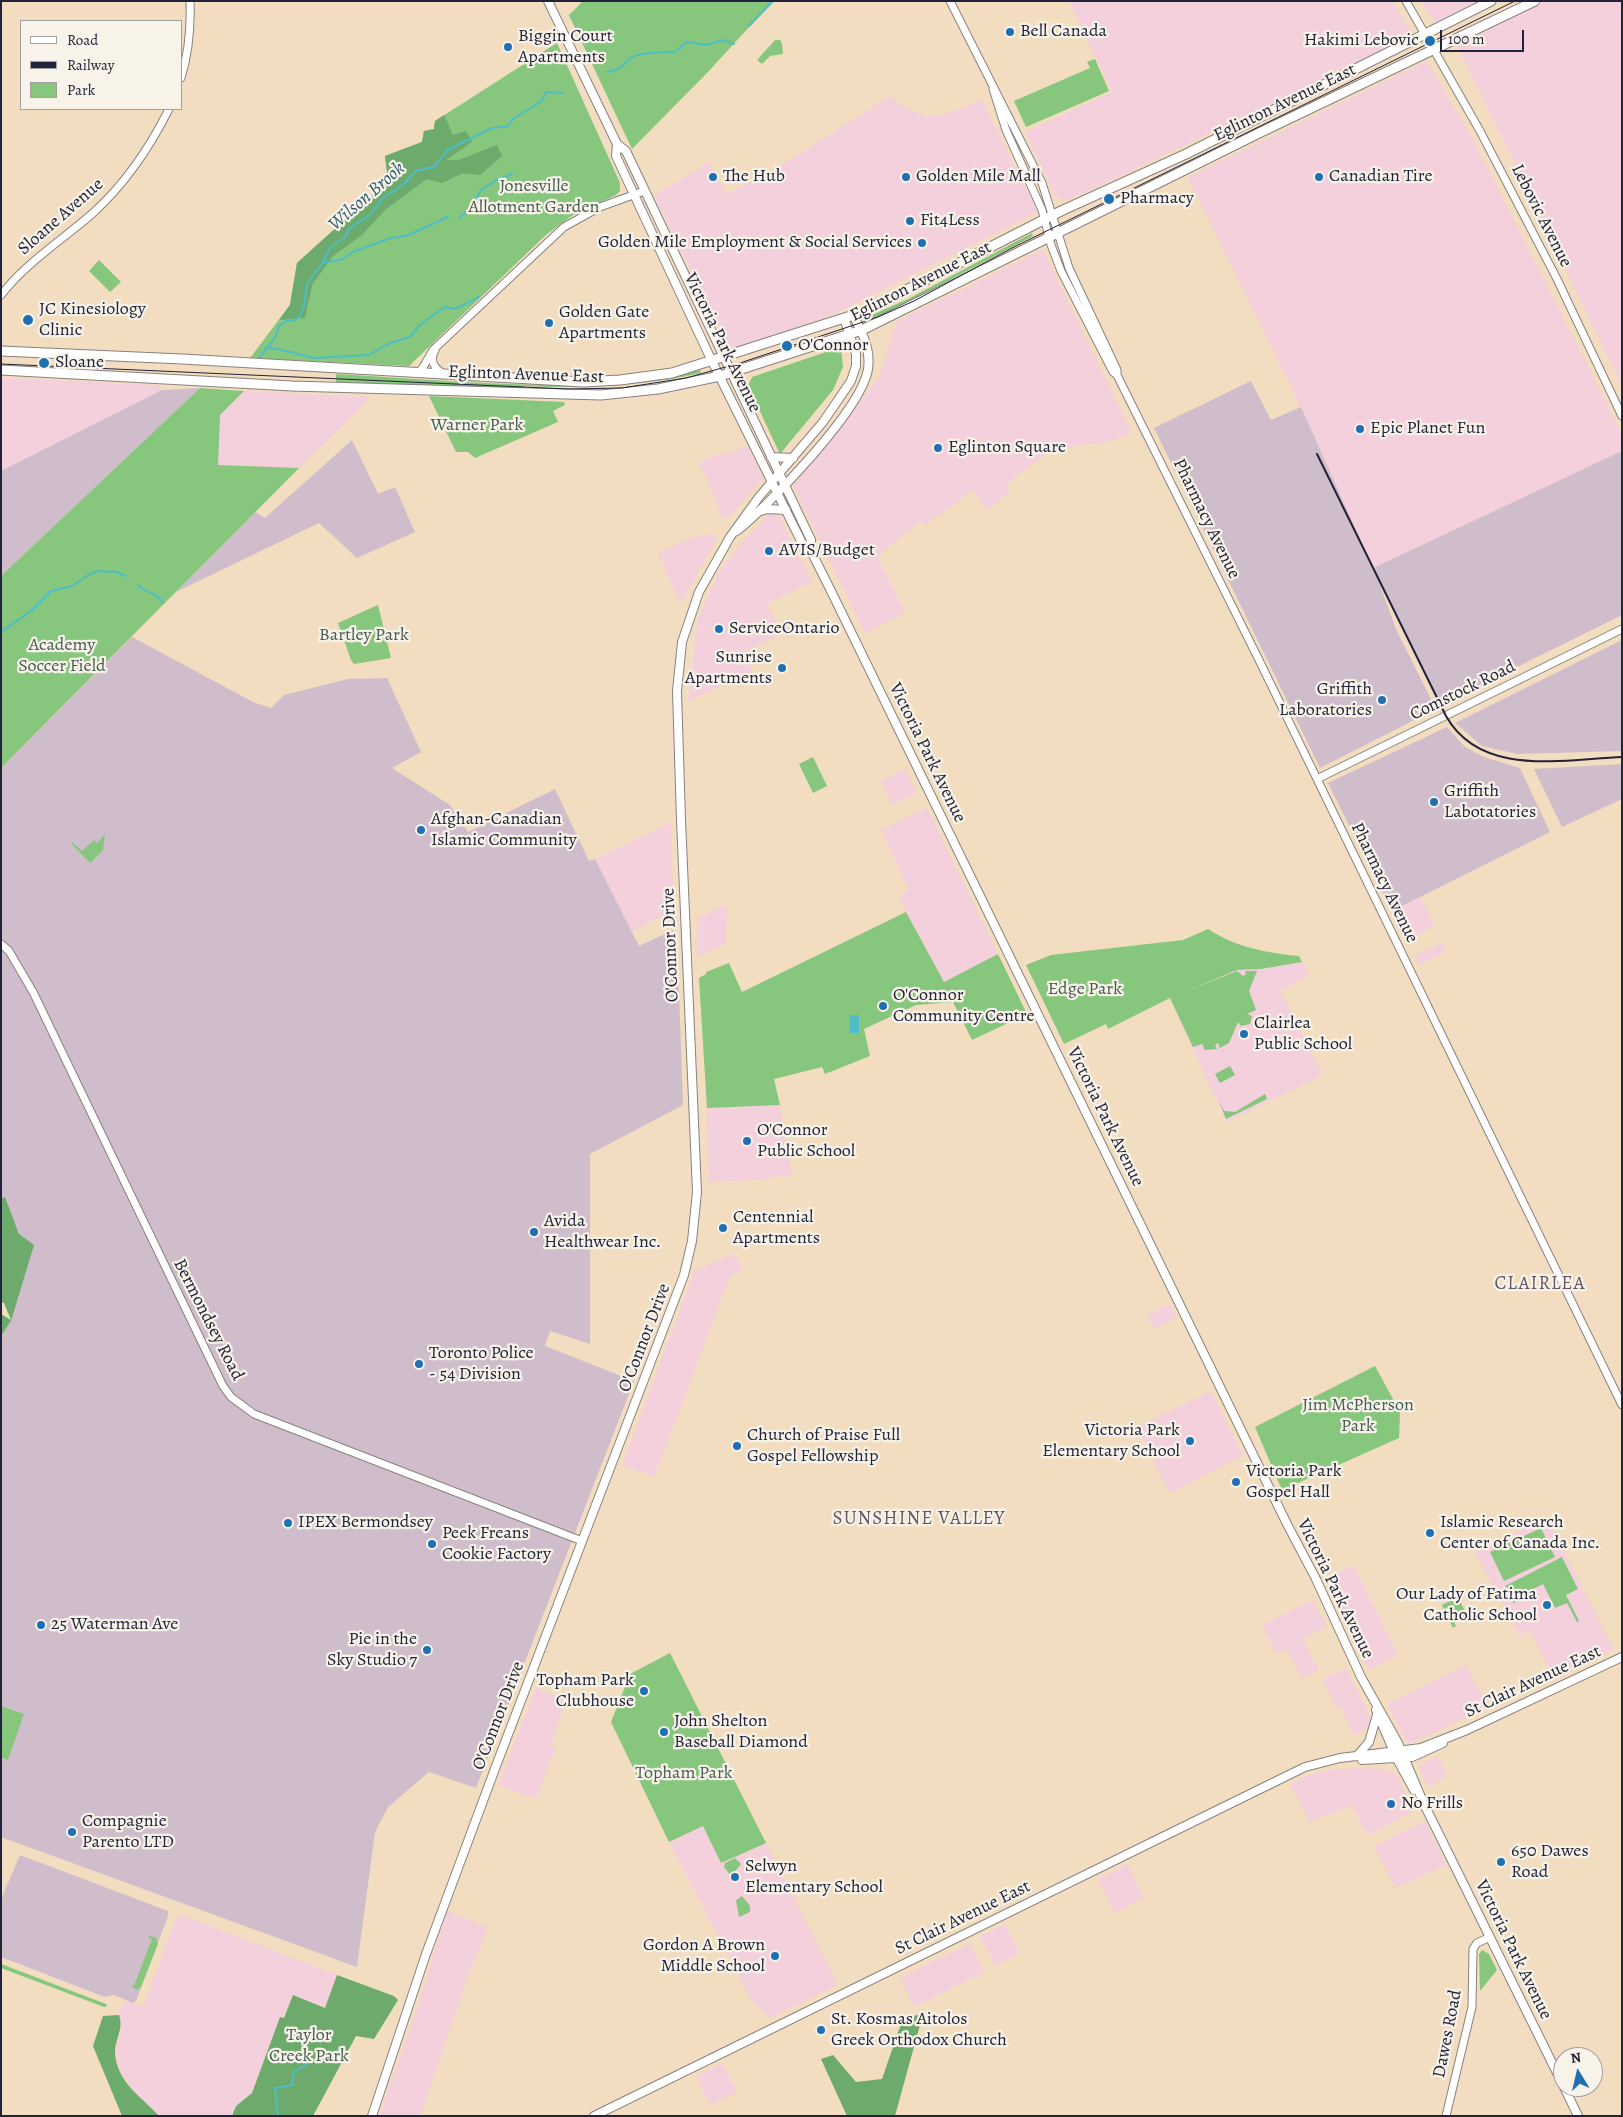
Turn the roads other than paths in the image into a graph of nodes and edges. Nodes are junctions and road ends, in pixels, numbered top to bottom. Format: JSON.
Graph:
{"nodes":[{"id":1,"x":190,"y":1,"type":"edge"},
{"id":2,"x":548,"y":1,"type":"edge"},
{"id":3,"x":950,"y":1,"type":"edge"},
{"id":4,"x":1406,"y":1,"type":"edge"},
{"id":5,"x":1491,"y":1,"type":"edge"},
{"id":6,"x":1535,"y":1,"type":"edge"},
{"id":7,"x":1426,"y":34,"type":"junction"},
{"id":8,"x":1435,"y":49,"type":"junction"},
{"id":9,"x":182,"y":75,"type":"edge"},
{"id":10,"x":994,"y":89,"type":"junction"},
{"id":11,"x":168,"y":110,"type":"edge"},
{"id":12,"x":617,"y":144,"type":"junction"},
{"id":13,"x":644,"y":191,"type":"junction"},
{"id":14,"x":635,"y":194,"type":"junction"},
{"id":15,"x":1048,"y":218,"type":"junction"},
{"id":16,"x":1053,"y":235,"type":"junction"},
{"id":17,"x":1,"y":295,"type":"edge"},
{"id":18,"x":853,"y":315,"type":"junction"},
{"id":19,"x":844,"y":318,"type":"junction"},
{"id":20,"x":862,"y":330,"type":"junction"},
{"id":21,"x":850,"y":335,"type":"junction"},
{"id":22,"x":437,"y":348,"type":"junction"},
{"id":23,"x":1,"y":351,"type":"edge"},
{"id":24,"x":724,"y":357,"type":"junction"},
{"id":25,"x":712,"y":361,"type":"junction"},
{"id":26,"x":1,"y":370,"type":"edge"},
{"id":27,"x":417,"y":373,"type":"junction"},
{"id":28,"x":732,"y":373,"type":"junction"},
{"id":29,"x":445,"y":374,"type":"junction"},
{"id":30,"x":720,"y":376,"type":"junction"},
{"id":31,"x":1622,"y":416,"type":"edge"},
{"id":32,"x":771,"y":457,"type":"junction"},
{"id":33,"x":793,"y":458,"type":"junction"},
{"id":34,"x":798,"y":470,"type":"junction"},
{"id":35,"x":780,"y":474,"type":"junction"},
{"id":36,"x":772,"y":482,"type":"junction"},
{"id":37,"x":785,"y":485,"type":"junction"},
{"id":38,"x":778,"y":493,"type":"junction"},
{"id":39,"x":792,"y":501,"type":"junction"},
{"id":40,"x":786,"y":510,"type":"junction"},
{"id":41,"x":756,"y":513,"type":"junction"},
{"id":42,"x":730,"y":537,"type":"junction"},
{"id":43,"x":811,"y":551,"type":"junction"},
{"id":44,"x":1622,"y":629,"type":"edge"},
{"id":45,"x":1317,"y":779,"type":"junction"},
{"id":46,"x":1,"y":944,"type":"edge"},
{"id":47,"x":1622,"y":1405,"type":"edge"},
{"id":48,"x":582,"y":1541,"type":"junction"},
{"id":49,"x":1622,"y":1657,"type":"edge"},
{"id":50,"x":1371,"y":1697,"type":"junction"},
{"id":51,"x":1378,"y":1715,"type":"junction"},
{"id":52,"x":1400,"y":1756,"type":"junction"},
{"id":53,"x":1353,"y":1757,"type":"junction"},
{"id":54,"x":1490,"y":1937,"type":"junction"},
{"id":55,"x":1553,"y":2064,"type":"edge"},
{"id":56,"x":1569,"y":2097,"type":"edge"},
{"id":57,"x":372,"y":2116,"type":"edge"},
{"id":58,"x":594,"y":2116,"type":"edge"},
{"id":59,"x":1446,"y":2116,"type":"edge"},
{"id":60,"x":1578,"y":2116,"type":"edge"}],
"edges":[{"from":1,"to":9,"type":"street"},
{"from":2,"to":12,"type":"main road","name":"Victoria Park Avenue"},
{"from":3,"to":10,"type":"street","name":"Pharmacy Avenue"},
{"from":4,"to":7,"type":"street","name":"Lebovic Avenue"},
{"from":5,"to":7,"type":"main road","name":"Eglinton Avenue East"},
{"from":6,"to":8,"type":"main road","name":"Eglinton Avenue East"},
{"from":7,"to":8,"type":"street","name":"Lebovic Avenue"},
{"from":7,"to":15,"type":"main road","name":"Eglinton Avenue East"},
{"from":8,"to":16,"type":"main road","name":"Eglinton Avenue East"},
{"from":8,"to":31,"type":"street","name":"Lebovic Avenue"},
{"from":10,"to":15,"type":"street","name":"Pharmacy Avenue"},
{"from":10,"to":15,"type":"street","name":"Pharmacy Avenue"},
{"from":11,"to":17,"type":"street","name":"Sloane Avenue"},
{"from":12,"to":13,"type":"main road","name":"Victoria Park Avenue"},
{"from":12,"to":14,"type":"main road","name":"Victoria Park Avenue"},
{"from":13,"to":14,"type":"street"},
{"from":13,"to":24,"type":"main road","name":"Victoria Park Avenue"},
{"from":14,"to":22,"type":"street"},
{"from":14,"to":25,"type":"main road","name":"Victoria Park Avenue"},
{"from":15,"to":16,"type":"street","name":"Pharmacy Avenue"},
{"from":15,"to":18,"type":"main road","name":"Eglinton Avenue East"},
{"from":16,"to":20,"type":"main road","name":"Eglinton Avenue East"},
{"from":16,"to":45,"type":"street","name":"Pharmacy Avenue"},
{"from":18,"to":19,"type":"main road","name":"Eglinton Avenue East"},
{"from":18,"to":20,"type":"main road"},
{"from":19,"to":21,"type":"main road"},
{"from":19,"to":24,"type":"main road","name":"Eglinton Avenue East"},
{"from":20,"to":21,"type":"main road","name":"Eglinton Avenue East"},
{"from":20,"to":34,"type":"main road"},
{"from":21,"to":28,"type":"main road","name":"Eglinton Avenue East"},
{"from":21,"to":33,"type":"main road"},
{"from":22,"to":27,"type":"street"},
{"from":22,"to":29,"type":"street"},
{"from":23,"to":27,"type":"main road","name":"Eglinton Avenue East"},
{"from":24,"to":25,"type":"main road","name":"Eglinton Avenue East"},
{"from":24,"to":28,"type":"main road","name":"Victoria Park Avenue"},
{"from":25,"to":29,"type":"main road","name":"Eglinton Avenue East"},
{"from":25,"to":30,"type":"main road","name":"Victoria Park Avenue"},
{"from":26,"to":30,"type":"main road","name":"Eglinton Avenue East"},
{"from":27,"to":29,"type":"main road","name":"Eglinton Avenue East"},
{"from":28,"to":30,"type":"main road","name":"Eglinton Avenue East"},
{"from":28,"to":32,"type":"main road","name":"Victoria Park Avenue"},
{"from":30,"to":36,"type":"main road","name":"Victoria Park Avenue"},
{"from":32,"to":33,"type":"main road"},
{"from":32,"to":35,"type":"main road","name":"Victoria Park Avenue"},
{"from":33,"to":35,"type":"main road"},
{"from":34,"to":37,"type":"main road"},
{"from":34,"to":39,"type":"main road"},
{"from":35,"to":36,"type":"main road"},
{"from":35,"to":37,"type":"main road","name":"Victoria Park Avenue"},
{"from":36,"to":38,"type":"main road","name":"Victoria Park Avenue"},
{"from":36,"to":42,"type":"main road","name":"O'Connor Drive"},
{"from":37,"to":38,"type":"main road"},
{"from":37,"to":39,"type":"main road","name":"Victoria Park Avenue"},
{"from":38,"to":40,"type":"main road","name":"Victoria Park Avenue"},
{"from":38,"to":41,"type":"main road","name":"O'Connor Drive"},
{"from":39,"to":43,"type":"main road","name":"Victoria Park Avenue"},
{"from":40,"to":41,"type":"main road"},
{"from":40,"to":43,"type":"main road","name":"Victoria Park Avenue"},
{"from":41,"to":42,"type":"main road","name":"O'Connor Drive"},
{"from":42,"to":48,"type":"main road","name":"O'Connor Drive"},
{"from":43,"to":50,"type":"main road","name":"Victoria Park Avenue"},
{"from":44,"to":45,"type":"street","name":"Comstock Road"},
{"from":45,"to":47,"type":"street","name":"Pharmacy Avenue"},
{"from":46,"to":48,"type":"street","name":"Bermondsey Road"},
{"from":48,"to":57,"type":"main road","name":"O'Connor Drive"},
{"from":49,"to":52,"type":"main road","name":"St Clair Avenue East"},
{"from":50,"to":51,"type":"main road","name":"Victoria Park Avenue"},
{"from":50,"to":52,"type":"main road","name":"Victoria Park Avenue"},
{"from":51,"to":52,"type":"main road","name":"Victoria Park Avenue"},
{"from":51,"to":53,"type":"main road"},
{"from":52,"to":53,"type":"main road","name":"St Clair Avenue East"},
{"from":52,"to":54,"type":"main road","name":"Victoria Park Avenue"},
{"from":53,"to":58,"type":"main road","name":"St Clair Avenue East"},
{"from":54,"to":55,"type":"main road","name":"Victoria Park Avenue"},
{"from":54,"to":59,"type":"street","name":"Dawes Road"},
{"from":56,"to":60,"type":"main road","name":"Victoria Park Avenue"}]}
